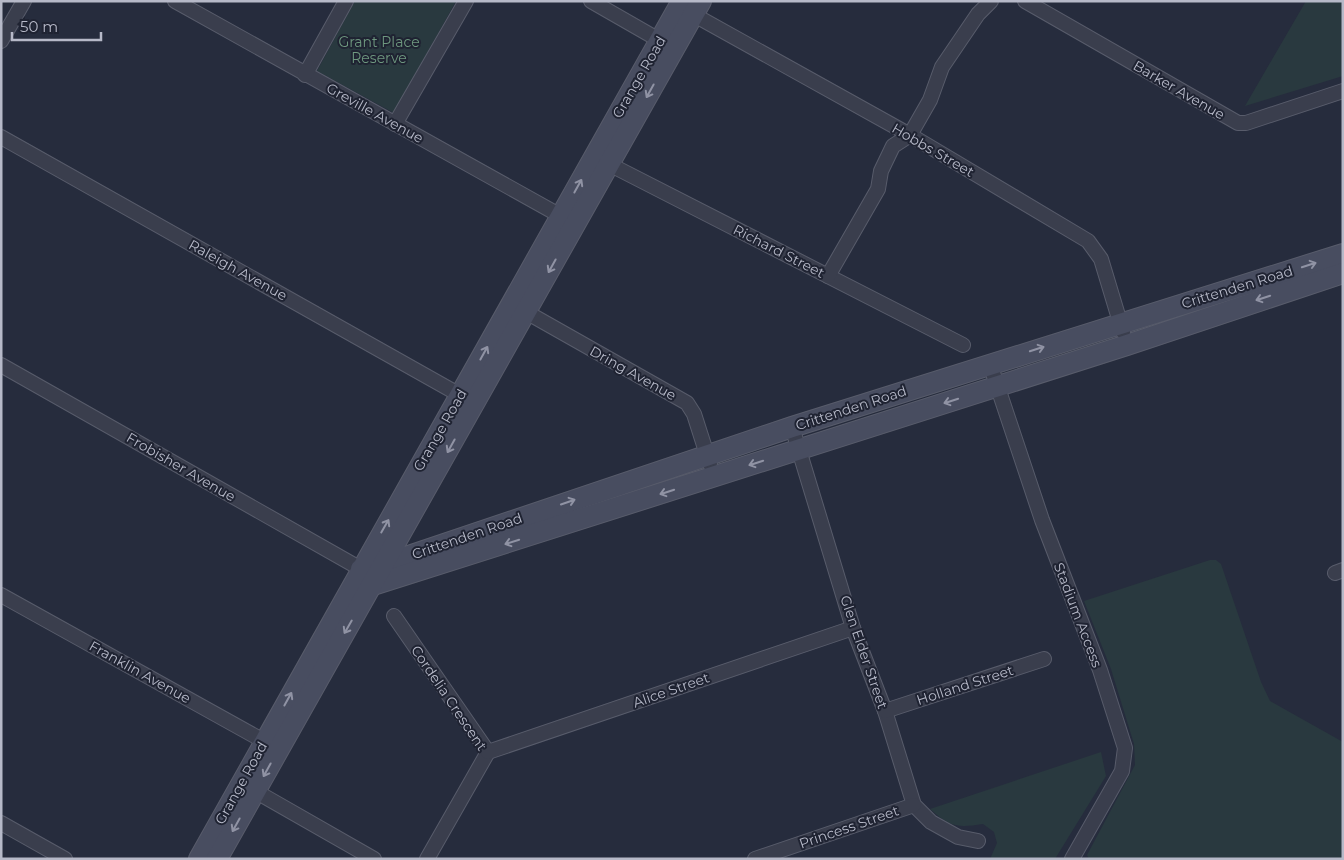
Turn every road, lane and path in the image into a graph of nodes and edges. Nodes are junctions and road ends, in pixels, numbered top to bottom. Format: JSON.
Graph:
{"nodes":[{"id":1,"x":24,"y":1,"type":"edge"},
{"id":2,"x":175,"y":1,"type":"edge"},
{"id":3,"x":346,"y":1,"type":"edge"},
{"id":4,"x":466,"y":1,"type":"edge"},
{"id":5,"x":591,"y":1,"type":"edge"},
{"id":6,"x":991,"y":1,"type":"edge"},
{"id":7,"x":1025,"y":1,"type":"edge"},
{"id":8,"x":689,"y":6,"type":"edge"},
{"id":9,"x":1,"y":40,"type":"edge"},
{"id":10,"x":667,"y":45,"type":"junction"},
{"id":11,"x":305,"y":75,"type":"junction"},
{"id":12,"x":1343,"y":91,"type":"edge"},
{"id":13,"x":395,"y":124,"type":"junction"},
{"id":14,"x":910,"y":135,"type":"junction"},
{"id":15,"x":1,"y":137,"type":"edge"},
{"id":16,"x":602,"y":160,"type":"junction"},
{"id":17,"x":568,"y":220,"type":"junction"},
{"id":18,"x":1343,"y":254,"type":"edge"},
{"id":19,"x":1343,"y":273,"type":"edge"},
{"id":20,"x":828,"y":276,"type":"junction"},
{"id":21,"x":518,"y":308,"type":"junction"},
{"id":22,"x":1120,"y":323,"type":"junction"},
{"id":23,"x":963,"y":345,"type":"dead end"},
{"id":24,"x":1127,"y":345,"type":"junction"},
{"id":25,"x":990,"y":364,"type":"junction"},
{"id":26,"x":1,"y":365,"type":"edge"},
{"id":27,"x":997,"y":386,"type":"junction"},
{"id":28,"x":467,"y":399,"type":"junction"},
{"id":29,"x":792,"y":427,"type":"junction"},
{"id":30,"x":799,"y":449,"type":"junction"},
{"id":31,"x":708,"y":455,"type":"junction"},
{"id":32,"x":713,"y":477,"type":"junction"},
{"id":33,"x":407,"y":525,"type":"junction"},
{"id":34,"x":422,"y":551,"type":"junction"},
{"id":35,"x":385,"y":564,"type":"junction"},
{"id":36,"x":367,"y":577,"type":"junction"},
{"id":37,"x":1,"y":595,"type":"edge"},
{"id":38,"x":394,"y":616,"type":"dead end"},
{"id":39,"x":854,"y":628,"type":"junction"},
{"id":40,"x":1044,"y":659,"type":"dead end"},
{"id":41,"x":885,"y":711,"type":"junction"},
{"id":42,"x":272,"y":745,"type":"junction"},
{"id":43,"x":488,"y":752,"type":"junction"},
{"id":44,"x":248,"y":787,"type":"junction"},
{"id":45,"x":914,"y":805,"type":"junction"},
{"id":46,"x":1,"y":823,"type":"edge"},
{"id":47,"x":978,"y":841,"type":"dead end"},
{"id":48,"x":65,"y":859,"type":"edge"},
{"id":49,"x":199,"y":859,"type":"edge"},
{"id":50,"x":217,"y":859,"type":"edge"},
{"id":51,"x":374,"y":859,"type":"edge"},
{"id":52,"x":427,"y":859,"type":"edge"},
{"id":53,"x":755,"y":859,"type":"edge"},
{"id":54,"x":1072,"y":859,"type":"edge"}],
"edges":[{"from":1,"to":9,"type":"street"},
{"from":2,"to":11,"type":"street","name":"Greville Avenue"},
{"from":3,"to":11,"type":"street"},
{"from":4,"to":13,"type":"street"},
{"from":5,"to":10,"type":"street"},
{"from":6,"to":14,"type":"street"},
{"from":7,"to":12,"type":"street","name":"Barker Avenue"},
{"from":8,"to":10,"type":"main road","name":"Grange Road"},
{"from":8,"to":14,"type":"street","name":"Hobbs Street"},
{"from":10,"to":16,"type":"main road","name":"Grange Road"},
{"from":11,"to":13,"type":"street","name":"Greville Avenue"},
{"from":13,"to":17,"type":"street","name":"Greville Avenue"},
{"from":14,"to":20,"type":"street"},
{"from":14,"to":22,"type":"street","name":"Hobbs Street"},
{"from":15,"to":28,"type":"street","name":"Raleigh Avenue"},
{"from":16,"to":17,"type":"main road","name":"Grange Road"},
{"from":16,"to":20,"type":"street","name":"Richard Street"},
{"from":17,"to":21,"type":"main road","name":"Grange Road"},
{"from":22,"to":18,"type":"main road","name":"Crittenden Road","one_way":true},
{"from":19,"to":24,"type":"main road","name":"Crittenden Road","one_way":true},
{"from":20,"to":23,"type":"street","name":"Richard Street"},
{"from":21,"to":28,"type":"main road","name":"Grange Road"},
{"from":21,"to":31,"type":"street","name":"Dring Avenue"},
{"from":22,"to":24,"type":"street","name":"Hobbs Street"},
{"from":25,"to":22,"type":"main road","name":"Crittenden Road","one_way":true},
{"from":24,"to":27,"type":"main road","name":"Crittenden Road"},
{"from":25,"to":27,"type":"street","name":"Stadium Access"},
{"from":25,"to":29,"type":"main road","name":"Crittenden Road"},
{"from":26,"to":36,"type":"street","name":"Frobisher Avenue"},
{"from":27,"to":30,"type":"main road","name":"Crittenden Road","one_way":true},
{"from":27,"to":54,"type":"street","name":"Stadium Access"},
{"from":28,"to":33,"type":"main road","name":"Grange Road","one_way":true},
{"from":36,"to":28,"type":"main road","name":"Grange Road","one_way":true},
{"from":29,"to":30,"type":"street","name":"Glen Elder Street"},
{"from":29,"to":31,"type":"main road","name":"Crittenden Road"},
{"from":30,"to":32,"type":"main road","name":"Crittenden Road","one_way":true},
{"from":30,"to":39,"type":"street","name":"Glen Elder Street"},
{"from":31,"to":32,"type":"street","name":"Dring Avenue"},
{"from":34,"to":31,"type":"main road","name":"Crittenden Road","one_way":true},
{"from":32,"to":36,"type":"main road","name":"Crittenden Road","one_way":true},
{"from":33,"to":34,"type":"main road"},
{"from":33,"to":35,"type":"main road","name":"Grange Road"},
{"from":34,"to":35,"type":"main road","name":"Crittenden Road"},
{"from":35,"to":36,"type":"main road","name":"Grange Road"},
{"from":36,"to":42,"type":"main road","name":"Grange Road"},
{"from":37,"to":42,"type":"street","name":"Franklin Avenue"},
{"from":38,"to":43,"type":"street","name":"Cordelia Crescent"},
{"from":39,"to":41,"type":"street","name":"Glen Elder Street"},
{"from":39,"to":43,"type":"street","name":"Alice Street"},
{"from":40,"to":41,"type":"street","name":"Holland Street"},
{"from":41,"to":45,"type":"street","name":"Glen Elder Street"},
{"from":42,"to":44,"type":"main road","name":"Grange Road"},
{"from":43,"to":52,"type":"street","name":"Cordelia Crescent"},
{"from":44,"to":49,"type":"main road","name":"Grange Road"},
{"from":44,"to":50,"type":"main road","name":"Grange Road","one_way":true},
{"from":44,"to":51,"type":"street"},
{"from":45,"to":47,"type":"street","name":"Glen Elder Street"},
{"from":45,"to":53,"type":"street","name":"Princess Street"},
{"from":46,"to":48,"type":"street"}]}
